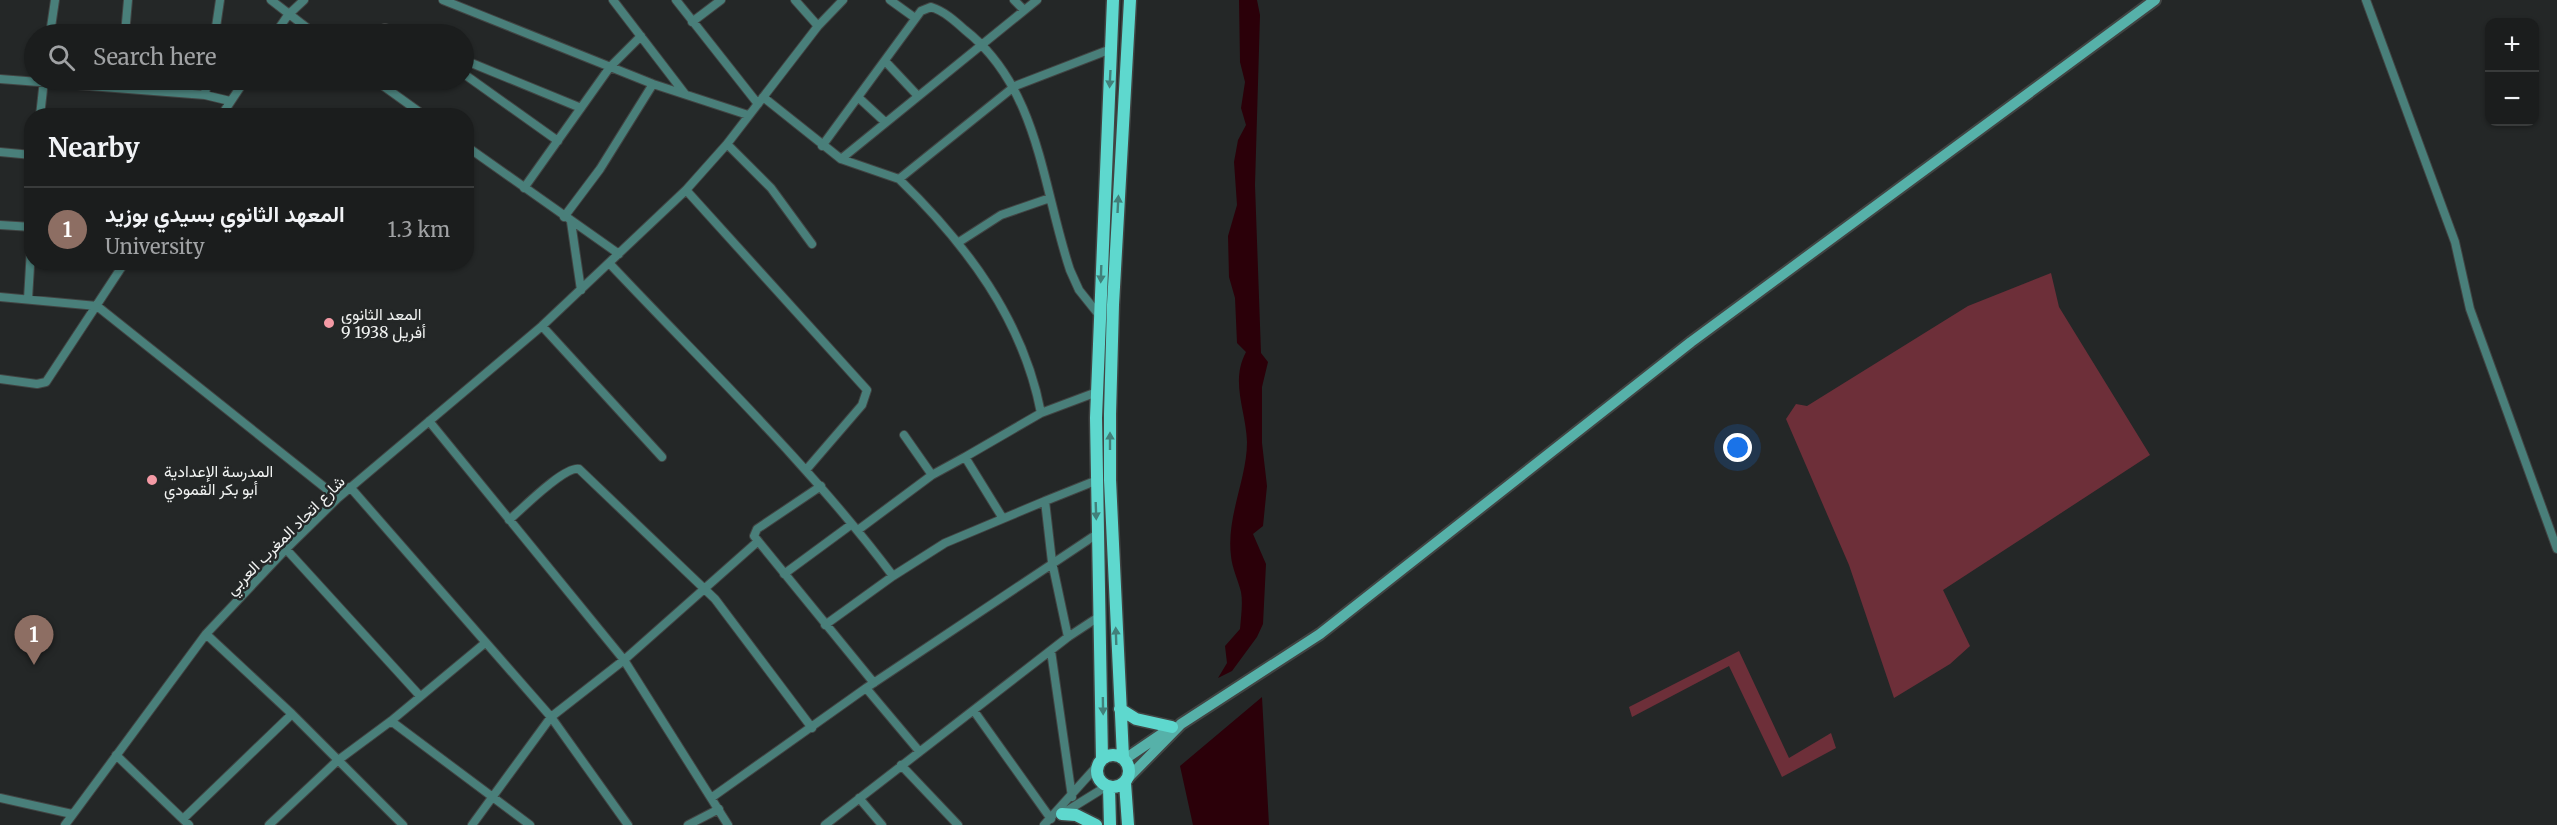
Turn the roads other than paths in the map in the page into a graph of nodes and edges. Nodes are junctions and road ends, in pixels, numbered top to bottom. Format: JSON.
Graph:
{"nodes":[{"id":1,"x":55,"y":0,"type":"edge"},
{"id":2,"x":128,"y":0,"type":"edge"},
{"id":3,"x":220,"y":0,"type":"edge"},
{"id":4,"x":271,"y":0,"type":"edge"},
{"id":5,"x":304,"y":0,"type":"edge"},
{"id":6,"x":445,"y":0,"type":"edge"},
{"id":7,"x":613,"y":0,"type":"edge"},
{"id":8,"x":676,"y":0,"type":"edge"},
{"id":9,"x":721,"y":0,"type":"edge"},
{"id":10,"x":795,"y":0,"type":"edge"},
{"id":11,"x":843,"y":0,"type":"edge"},
{"id":12,"x":890,"y":0,"type":"edge"},
{"id":13,"x":1014,"y":0,"type":"edge"},
{"id":14,"x":1037,"y":0,"type":"edge"},
{"id":15,"x":1113,"y":0,"type":"edge"},
{"id":16,"x":1130,"y":0,"type":"edge"},
{"id":17,"x":2155,"y":0,"type":"edge"},
{"id":18,"x":2367,"y":0,"type":"edge"},
{"id":19,"x":1024,"y":10,"type":"junction"},
{"id":20,"x":288,"y":15,"type":"junction"},
{"id":21,"x":915,"y":18,"type":"junction"},
{"id":22,"x":692,"y":22,"type":"junction"},
{"id":23,"x":51,"y":24,"type":"edge"},
{"id":24,"x":126,"y":24,"type":"edge"},
{"id":25,"x":216,"y":24,"type":"edge"},
{"id":26,"x":282,"y":24,"type":"edge"},
{"id":27,"x":301,"y":24,"type":"edge"},
{"id":28,"x":818,"y":26,"type":"junction"},
{"id":29,"x":641,"y":36,"type":"junction"},
{"id":30,"x":982,"y":43,"type":"junction"},
{"id":31,"x":1111,"y":49,"type":"junction"},
{"id":32,"x":886,"y":62,"type":"junction"},
{"id":33,"x":474,"y":64,"type":"edge"},
{"id":34,"x":610,"y":67,"type":"junction"},
{"id":35,"x":0,"y":79,"type":"edge"},
{"id":36,"x":24,"y":80,"type":"edge"},
{"id":37,"x":474,"y":81,"type":"edge"},
{"id":38,"x":653,"y":84,"type":"junction"},
{"id":39,"x":1015,"y":86,"type":"junction"},
{"id":40,"x":43,"y":90,"type":"edge"},
{"id":41,"x":167,"y":90,"type":"edge"},
{"id":42,"x":206,"y":90,"type":"edge"},
{"id":43,"x":238,"y":90,"type":"edge"},
{"id":44,"x":389,"y":90,"type":"edge"},
{"id":45,"x":685,"y":94,"type":"junction"},
{"id":46,"x":205,"y":95,"type":"junction"},
{"id":47,"x":917,"y":95,"type":"junction"},
{"id":48,"x":764,"y":97,"type":"junction"},
{"id":49,"x":859,"y":99,"type":"junction"},
{"id":50,"x":230,"y":101,"type":"junction"},
{"id":51,"x":758,"y":104,"type":"junction"},
{"id":52,"x":41,"y":108,"type":"edge"},
{"id":53,"x":226,"y":108,"type":"edge"},
{"id":54,"x":413,"y":108,"type":"edge"},
{"id":55,"x":581,"y":108,"type":"junction"},
{"id":56,"x":748,"y":115,"type":"junction"},
{"id":57,"x":885,"y":122,"type":"junction"},
{"id":58,"x":558,"y":141,"type":"junction"},
{"id":59,"x":727,"y":144,"type":"junction"},
{"id":60,"x":822,"y":146,"type":"junction"},
{"id":61,"x":0,"y":152,"type":"edge"},
{"id":62,"x":474,"y":152,"type":"edge"},
{"id":63,"x":24,"y":154,"type":"edge"},
{"id":64,"x":841,"y":159,"type":"junction"},
{"id":65,"x":899,"y":179,"type":"junction"},
{"id":66,"x":524,"y":188,"type":"junction"},
{"id":67,"x":686,"y":190,"type":"junction"},
{"id":68,"x":1050,"y":198,"type":"junction"},
{"id":69,"x":567,"y":219,"type":"junction"},
{"id":70,"x":0,"y":225,"type":"edge"},
{"id":71,"x":24,"y":226,"type":"edge"},
{"id":72,"x":958,"y":242,"type":"junction"},
{"id":73,"x":813,"y":244,"type":"dead end"},
{"id":74,"x":619,"y":254,"type":"junction"},
{"id":75,"x":610,"y":264,"type":"junction"},
{"id":76,"x":29,"y":270,"type":"edge"},
{"id":77,"x":120,"y":270,"type":"edge"},
{"id":78,"x":581,"y":290,"type":"junction"},
{"id":79,"x":0,"y":297,"type":"edge"},
{"id":80,"x":27,"y":299,"type":"junction"},
{"id":81,"x":97,"y":306,"type":"junction"},
{"id":82,"x":1100,"y":316,"type":"junction"},
{"id":83,"x":542,"y":326,"type":"junction"},
{"id":84,"x":0,"y":379,"type":"edge"},
{"id":85,"x":1096,"y":392,"type":"junction"},
{"id":86,"x":1041,"y":413,"type":"junction"},
{"id":87,"x":429,"y":421,"type":"junction"},
{"id":88,"x":904,"y":435,"type":"dead end"},
{"id":89,"x":662,"y":457,"type":"dead end"},
{"id":90,"x":965,"y":457,"type":"junction"},
{"id":91,"x":806,"y":470,"type":"junction"},
{"id":92,"x":932,"y":475,"type":"junction"},
{"id":93,"x":1095,"y":481,"type":"junction"},
{"id":94,"x":821,"y":486,"type":"junction"},
{"id":95,"x":350,"y":487,"type":"junction"},
{"id":96,"x":338,"y":498,"type":"junction"},
{"id":97,"x":1045,"y":501,"type":"junction"},
{"id":98,"x":1002,"y":517,"type":"junction"},
{"id":99,"x":509,"y":520,"type":"junction"},
{"id":100,"x":855,"y":527,"type":"junction"},
{"id":101,"x":1097,"y":534,"type":"junction"},
{"id":102,"x":756,"y":543,"type":"junction"},
{"id":103,"x":286,"y":549,"type":"junction"},
{"id":104,"x":2557,"y":549,"type":"edge"},
{"id":105,"x":1052,"y":562,"type":"junction"},
{"id":106,"x":784,"y":574,"type":"junction"},
{"id":107,"x":893,"y":576,"type":"junction"},
{"id":108,"x":705,"y":590,"type":"junction"},
{"id":109,"x":1100,"y":616,"type":"junction"},
{"id":110,"x":825,"y":626,"type":"junction"},
{"id":111,"x":206,"y":634,"type":"junction"},
{"id":112,"x":1068,"y":637,"type":"junction"},
{"id":113,"x":485,"y":643,"type":"junction"},
{"id":114,"x":1051,"y":651,"type":"junction"},
{"id":115,"x":624,"y":660,"type":"junction"},
{"id":116,"x":874,"y":683,"type":"junction"},
{"id":117,"x":866,"y":688,"type":"junction"},
{"id":118,"x":420,"y":696,"type":"junction"},
{"id":119,"x":1120,"y":709,"type":"junction"},
{"id":120,"x":974,"y":711,"type":"junction"},
{"id":121,"x":292,"y":714,"type":"junction"},
{"id":122,"x":551,"y":717,"type":"junction"},
{"id":123,"x":391,"y":721,"type":"junction"},
{"id":124,"x":1177,"y":725,"type":"junction"},
{"id":125,"x":812,"y":728,"type":"junction"},
{"id":126,"x":919,"y":751,"type":"junction"},
{"id":127,"x":116,"y":755,"type":"junction"},
{"id":128,"x":1124,"y":758,"type":"junction"},
{"id":129,"x":337,"y":761,"type":"junction"},
{"id":130,"x":1100,"y":762,"type":"junction"},
{"id":131,"x":901,"y":765,"type":"junction"},
{"id":132,"x":1127,"y":780,"type":"junction"},
{"id":133,"x":1108,"y":786,"type":"junction"},
{"id":134,"x":1072,"y":797,"type":"junction"},
{"id":135,"x":0,"y":798,"type":"edge"},
{"id":136,"x":492,"y":798,"type":"junction"},
{"id":137,"x":711,"y":798,"type":"junction"},
{"id":138,"x":859,"y":798,"type":"junction"},
{"id":139,"x":718,"y":809,"type":"junction"},
{"id":140,"x":72,"y":814,"type":"junction"},
{"id":141,"x":183,"y":819,"type":"junction"},
{"id":142,"x":1053,"y":819,"type":"edge"},
{"id":143,"x":65,"y":825,"type":"edge"},
{"id":144,"x":189,"y":825,"type":"edge"},
{"id":145,"x":269,"y":825,"type":"edge"},
{"id":146,"x":403,"y":825,"type":"edge"},
{"id":147,"x":472,"y":825,"type":"edge"},
{"id":148,"x":530,"y":825,"type":"edge"},
{"id":149,"x":628,"y":825,"type":"edge"},
{"id":150,"x":688,"y":825,"type":"edge"},
{"id":151,"x":728,"y":825,"type":"edge"},
{"id":152,"x":825,"y":825,"type":"edge"},
{"id":153,"x":882,"y":825,"type":"edge"},
{"id":154,"x":958,"y":825,"type":"edge"},
{"id":155,"x":1096,"y":825,"type":"edge"},
{"id":156,"x":1110,"y":825,"type":"edge"},
{"id":157,"x":1128,"y":825,"type":"edge"}],
"edges":[{"from":1,"to":23,"type":"street"},
{"from":2,"to":24,"type":"street"},
{"from":3,"to":25,"type":"street"},
{"from":4,"to":20,"type":"street"},
{"from":5,"to":20,"type":"street"},
{"from":6,"to":34,"type":"street"},
{"from":7,"to":29,"type":"street"},
{"from":8,"to":22,"type":"street"},
{"from":9,"to":22,"type":"street"},
{"from":10,"to":28,"type":"street"},
{"from":11,"to":28,"type":"street","name":"شارع اتحاد المغرب العربي"},
{"from":12,"to":21,"type":"street"},
{"from":13,"to":19,"type":"street"},
{"from":14,"to":19,"type":"street"},
{"from":15,"to":31,"type":"main road"},
{"from":119,"to":16,"type":"main road","one_way":true},
{"from":17,"to":124,"type":"street"},
{"from":18,"to":104,"type":"street"},
{"from":19,"to":30,"type":"street"},
{"from":20,"to":26,"type":"street"},
{"from":20,"to":27,"type":"street"},
{"from":21,"to":30,"type":"street"},
{"from":21,"to":32,"type":"street"},
{"from":22,"to":51,"type":"street"},
{"from":28,"to":48,"type":"street","name":"شارع اتحاد المغرب العربي"},
{"from":29,"to":34,"type":"street"},
{"from":29,"to":45,"type":"street"},
{"from":30,"to":39,"type":"street"},
{"from":30,"to":47,"type":"street"},
{"from":31,"to":39,"type":"street"},
{"from":31,"to":82,"type":"main road","one_way":true},
{"from":32,"to":47,"type":"street"},
{"from":32,"to":49,"type":"street"},
{"from":33,"to":55,"type":"street"},
{"from":34,"to":38,"type":"street"},
{"from":34,"to":55,"type":"street"},
{"from":35,"to":36,"type":"street"},
{"from":37,"to":58,"type":"street"},
{"from":38,"to":45,"type":"street"},
{"from":38,"to":69,"type":"street"},
{"from":39,"to":65,"type":"street"},
{"from":39,"to":68,"type":"street"},
{"from":40,"to":52,"type":"street"},
{"from":41,"to":46,"type":"street"},
{"from":42,"to":46,"type":"street"},
{"from":43,"to":50,"type":"street"},
{"from":44,"to":54,"type":"street"},
{"from":45,"to":56,"type":"street"},
{"from":46,"to":50,"type":"street"},
{"from":47,"to":57,"type":"street"},
{"from":48,"to":51,"type":"street","name":"شارع اتحاد المغرب العربي"},
{"from":48,"to":60,"type":"street"},
{"from":49,"to":57,"type":"street"},
{"from":49,"to":60,"type":"street"},
{"from":50,"to":53,"type":"street"},
{"from":51,"to":56,"type":"street","name":"شارع اتحاد المغرب العربي"},
{"from":55,"to":58,"type":"street"},
{"from":56,"to":59,"type":"street","name":"شارع اتحاد المغرب العربي"},
{"from":57,"to":64,"type":"street"},
{"from":58,"to":66,"type":"street"},
{"from":59,"to":67,"type":"street","name":"شارع اتحاد المغرب العربي"},
{"from":59,"to":73,"type":"street"},
{"from":60,"to":64,"type":"street"},
{"from":61,"to":63,"type":"street"},
{"from":62,"to":66,"type":"street"},
{"from":64,"to":65,"type":"street"},
{"from":65,"to":72,"type":"street"},
{"from":66,"to":69,"type":"street"},
{"from":67,"to":74,"type":"street","name":"شارع اتحاد المغرب العربي"},
{"from":67,"to":91,"type":"street"},
{"from":68,"to":72,"type":"street"},
{"from":68,"to":82,"type":"street"},
{"from":69,"to":74,"type":"street"},
{"from":69,"to":78,"type":"street"},
{"from":70,"to":71,"type":"street"},
{"from":72,"to":86,"type":"street"},
{"from":74,"to":75,"type":"street","name":"شارع اتحاد المغرب العربي"},
{"from":75,"to":78,"type":"street","name":"شارع اتحاد المغرب العربي"},
{"from":75,"to":91,"type":"street"},
{"from":76,"to":80,"type":"street"},
{"from":77,"to":81,"type":"street"},
{"from":78,"to":83,"type":"street","name":"شارع اتحاد المغرب العربي"},
{"from":79,"to":80,"type":"street"},
{"from":80,"to":81,"type":"street"},
{"from":81,"to":84,"type":"street"},
{"from":81,"to":96,"type":"street"},
{"from":82,"to":85,"type":"main road"},
{"from":83,"to":87,"type":"street","name":"شارع اتحاد المغرب العربي"},
{"from":83,"to":89,"type":"street"},
{"from":85,"to":86,"type":"street"},
{"from":85,"to":93,"type":"main road"},
{"from":86,"to":90,"type":"street"},
{"from":87,"to":95,"type":"street","name":"شارع اتحاد المغرب العربي"},
{"from":87,"to":99,"type":"street"},
{"from":88,"to":92,"type":"street"},
{"from":90,"to":92,"type":"street"},
{"from":90,"to":98,"type":"street"},
{"from":91,"to":94,"type":"street"},
{"from":92,"to":100,"type":"street"},
{"from":93,"to":97,"type":"street"},
{"from":93,"to":101,"type":"main road","one_way":true},
{"from":94,"to":100,"type":"street"},
{"from":94,"to":102,"type":"street"},
{"from":95,"to":96,"type":"street","name":"شارع اتحاد المغرب العربي"},
{"from":95,"to":113,"type":"street"},
{"from":96,"to":103,"type":"street","name":"شارع اتحاد المغرب العربي"},
{"from":97,"to":98,"type":"street"},
{"from":97,"to":105,"type":"street"},
{"from":98,"to":107,"type":"street"},
{"from":99,"to":108,"type":"street"},
{"from":99,"to":115,"type":"street"},
{"from":100,"to":106,"type":"street"},
{"from":100,"to":107,"type":"street"},
{"from":101,"to":105,"type":"street"},
{"from":101,"to":109,"type":"main road"},
{"from":102,"to":106,"type":"street"},
{"from":102,"to":108,"type":"street"},
{"from":103,"to":111,"type":"street","name":"شارع اتحاد المغرب العربي"},
{"from":103,"to":118,"type":"street"},
{"from":105,"to":112,"type":"street"},
{"from":105,"to":116,"type":"street"},
{"from":106,"to":110,"type":"street"},
{"from":107,"to":110,"type":"street"},
{"from":108,"to":115,"type":"street"},
{"from":108,"to":125,"type":"street"},
{"from":109,"to":112,"type":"street"},
{"from":109,"to":130,"type":"main road","one_way":true},
{"from":110,"to":116,"type":"street"},
{"from":111,"to":121,"type":"street"},
{"from":111,"to":127,"type":"street","name":"شارع اتحاد المغرب العربي"},
{"from":112,"to":114,"type":"street"},
{"from":113,"to":118,"type":"street"},
{"from":113,"to":122,"type":"street"},
{"from":114,"to":120,"type":"street"},
{"from":114,"to":134,"type":"street"},
{"from":115,"to":122,"type":"street"},
{"from":115,"to":137,"type":"street"},
{"from":116,"to":117,"type":"street"},
{"from":117,"to":125,"type":"street"},
{"from":117,"to":126,"type":"street"},
{"from":118,"to":123,"type":"street"},
{"from":119,"to":124,"type":"main road"},
{"from":119,"to":128,"type":"main road"},
{"from":120,"to":126,"type":"street"},
{"from":120,"to":142,"type":"street"},
{"from":121,"to":129,"type":"street"},
{"from":121,"to":141,"type":"street"},
{"from":122,"to":136,"type":"street"},
{"from":122,"to":149,"type":"street"},
{"from":123,"to":129,"type":"street"},
{"from":123,"to":136,"type":"street"},
{"from":124,"to":128,"type":"street"},
{"from":124,"to":132,"type":"street"},
{"from":125,"to":137,"type":"street"},
{"from":126,"to":131,"type":"street"},
{"from":127,"to":140,"type":"street","name":"شارع اتحاد المغرب العربي"},
{"from":127,"to":141,"type":"street"},
{"from":128,"to":130,"type":"main road"},
{"from":128,"to":132,"type":"main road"},
{"from":129,"to":145,"type":"street"},
{"from":129,"to":146,"type":"street"},
{"from":130,"to":133,"type":"main road"},
{"from":130,"to":134,"type":"street"},
{"from":131,"to":138,"type":"street"},
{"from":131,"to":154,"type":"street"},
{"from":132,"to":133,"type":"main road"},
{"from":132,"to":157,"type":"main road"},
{"from":133,"to":142,"type":"street"},
{"from":133,"to":156,"type":"main road"},
{"from":134,"to":142,"type":"street"},
{"from":135,"to":140,"type":"street"},
{"from":136,"to":147,"type":"street"},
{"from":136,"to":148,"type":"street"},
{"from":137,"to":139,"type":"street"},
{"from":138,"to":152,"type":"street"},
{"from":138,"to":153,"type":"street"},
{"from":139,"to":150,"type":"street"},
{"from":139,"to":151,"type":"street"},
{"from":140,"to":143,"type":"street","name":"شارع اتحاد المغرب العربي"},
{"from":141,"to":144,"type":"street"},
{"from":142,"to":155,"type":"main road"}]}
